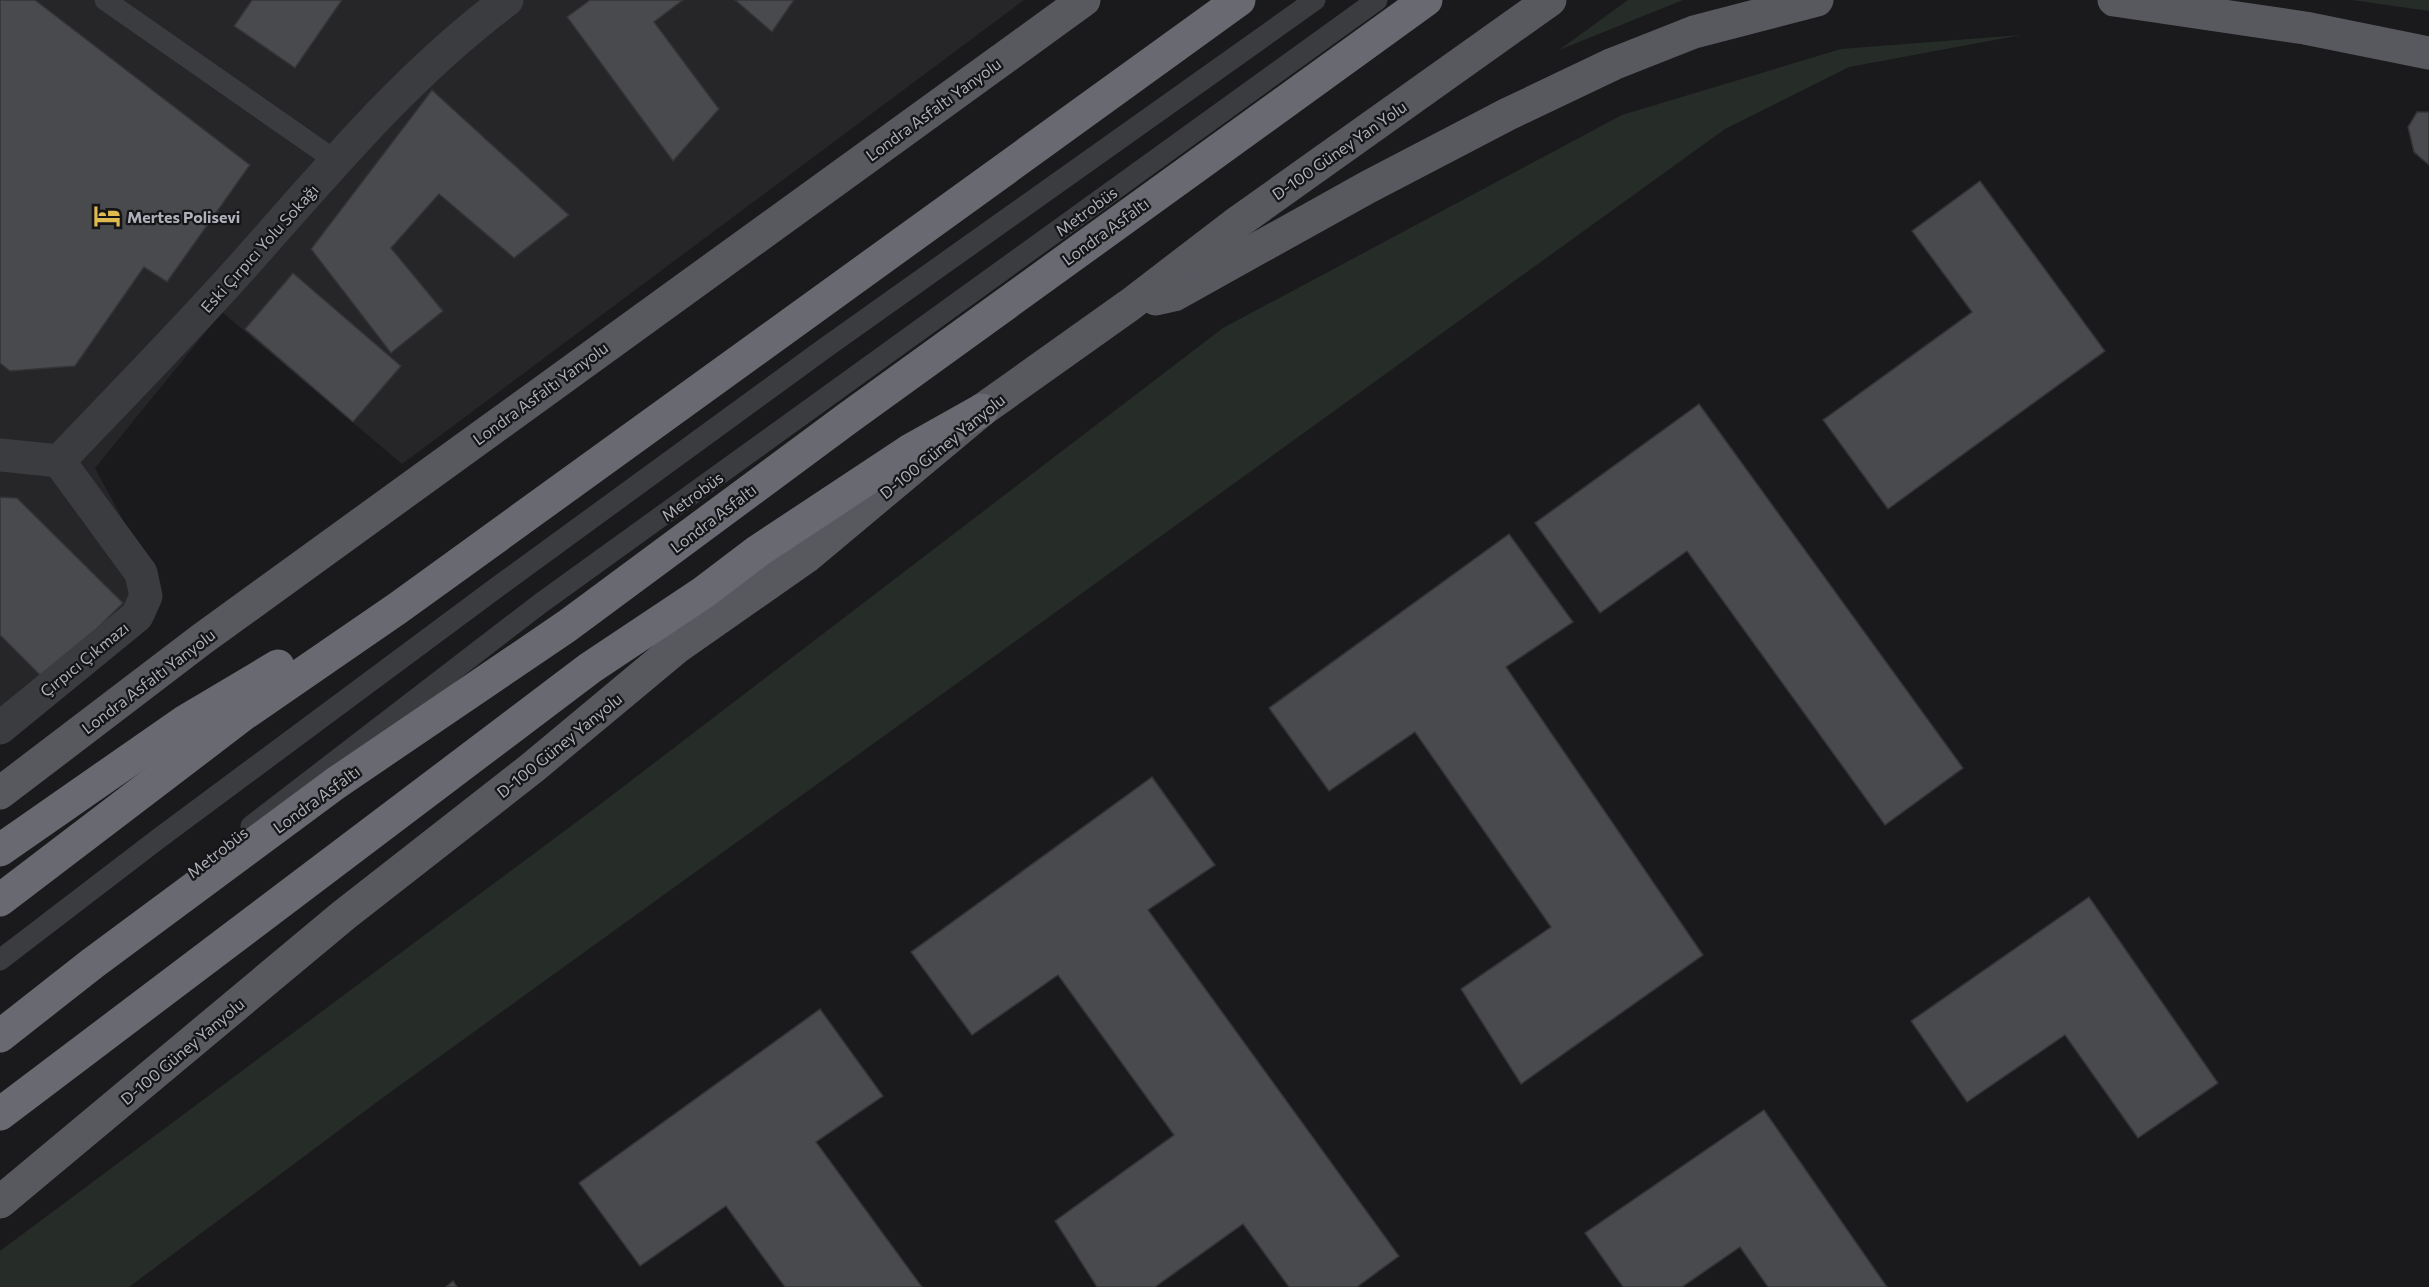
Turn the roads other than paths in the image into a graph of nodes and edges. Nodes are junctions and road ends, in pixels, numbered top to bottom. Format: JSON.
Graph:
{"nodes":[{"id":1,"x":105,"y":0,"type":"edge"},
{"id":2,"x":507,"y":0,"type":"edge"},
{"id":3,"x":1084,"y":0,"type":"edge"},
{"id":4,"x":1239,"y":0,"type":"edge"},
{"id":5,"x":1315,"y":0,"type":"edge"},
{"id":6,"x":1377,"y":0,"type":"edge"},
{"id":7,"x":1426,"y":0,"type":"edge"},
{"id":8,"x":1550,"y":0,"type":"edge"},
{"id":9,"x":1817,"y":0,"type":"edge"},
{"id":10,"x":2114,"y":0,"type":"edge"},
{"id":11,"x":2429,"y":53,"type":"edge"},
{"id":12,"x":336,"y":161,"type":"junction"},
{"id":13,"x":1131,"y":304,"type":"junction"},
{"id":14,"x":982,"y":411,"type":"junction"},
{"id":15,"x":0,"y":455,"type":"edge"},
{"id":16,"x":59,"y":461,"type":"junction"},
{"id":17,"x":398,"y":608,"type":"junction"},
{"id":18,"x":0,"y":728,"type":"edge"},
{"id":19,"x":0,"y":793,"type":"edge"},
{"id":20,"x":0,"y":850,"type":"edge"},
{"id":21,"x":0,"y":900,"type":"edge"},
{"id":22,"x":0,"y":960,"type":"edge"},
{"id":23,"x":0,"y":1023,"type":"edge"},
{"id":24,"x":0,"y":1036,"type":"edge"},
{"id":25,"x":0,"y":1114,"type":"edge"},
{"id":26,"x":0,"y":1202,"type":"edge"}],
"edges":[{"from":1,"to":12,"type":"lane"},
{"from":2,"to":12,"type":"street","name":"Eski Çırpıcı Yolu Sokağı"},
{"from":3,"to":19,"type":"main road","name":"Londra Asfaltı Yanyolu"},
{"from":4,"to":17,"type":"highway"},
{"from":5,"to":22,"type":"lane"},
{"from":6,"to":23,"type":"lane","name":"Metrobüs"},
{"from":7,"to":24,"type":"highway","name":"Londra Asfaltı"},
{"from":8,"to":13,"type":"main road","name":"D-100 Güney Yan Yolu"},
{"from":9,"to":13,"type":"main road"},
{"from":10,"to":11,"type":"main road"},
{"from":12,"to":16,"type":"street","name":"Eski Çırpıcı Yolu Sokağı"},
{"from":13,"to":14,"type":"main road","name":"D-100 Güney Yanyolu"},
{"from":14,"to":25,"type":"highway"},
{"from":14,"to":26,"type":"main road","name":"D-100 Güney Yanyolu"},
{"from":15,"to":16,"type":"street"},
{"from":16,"to":18,"type":"street","name":"Çırpıcı Çıkmazı"},
{"from":17,"to":20,"type":"highway"},
{"from":17,"to":21,"type":"highway"}]}
